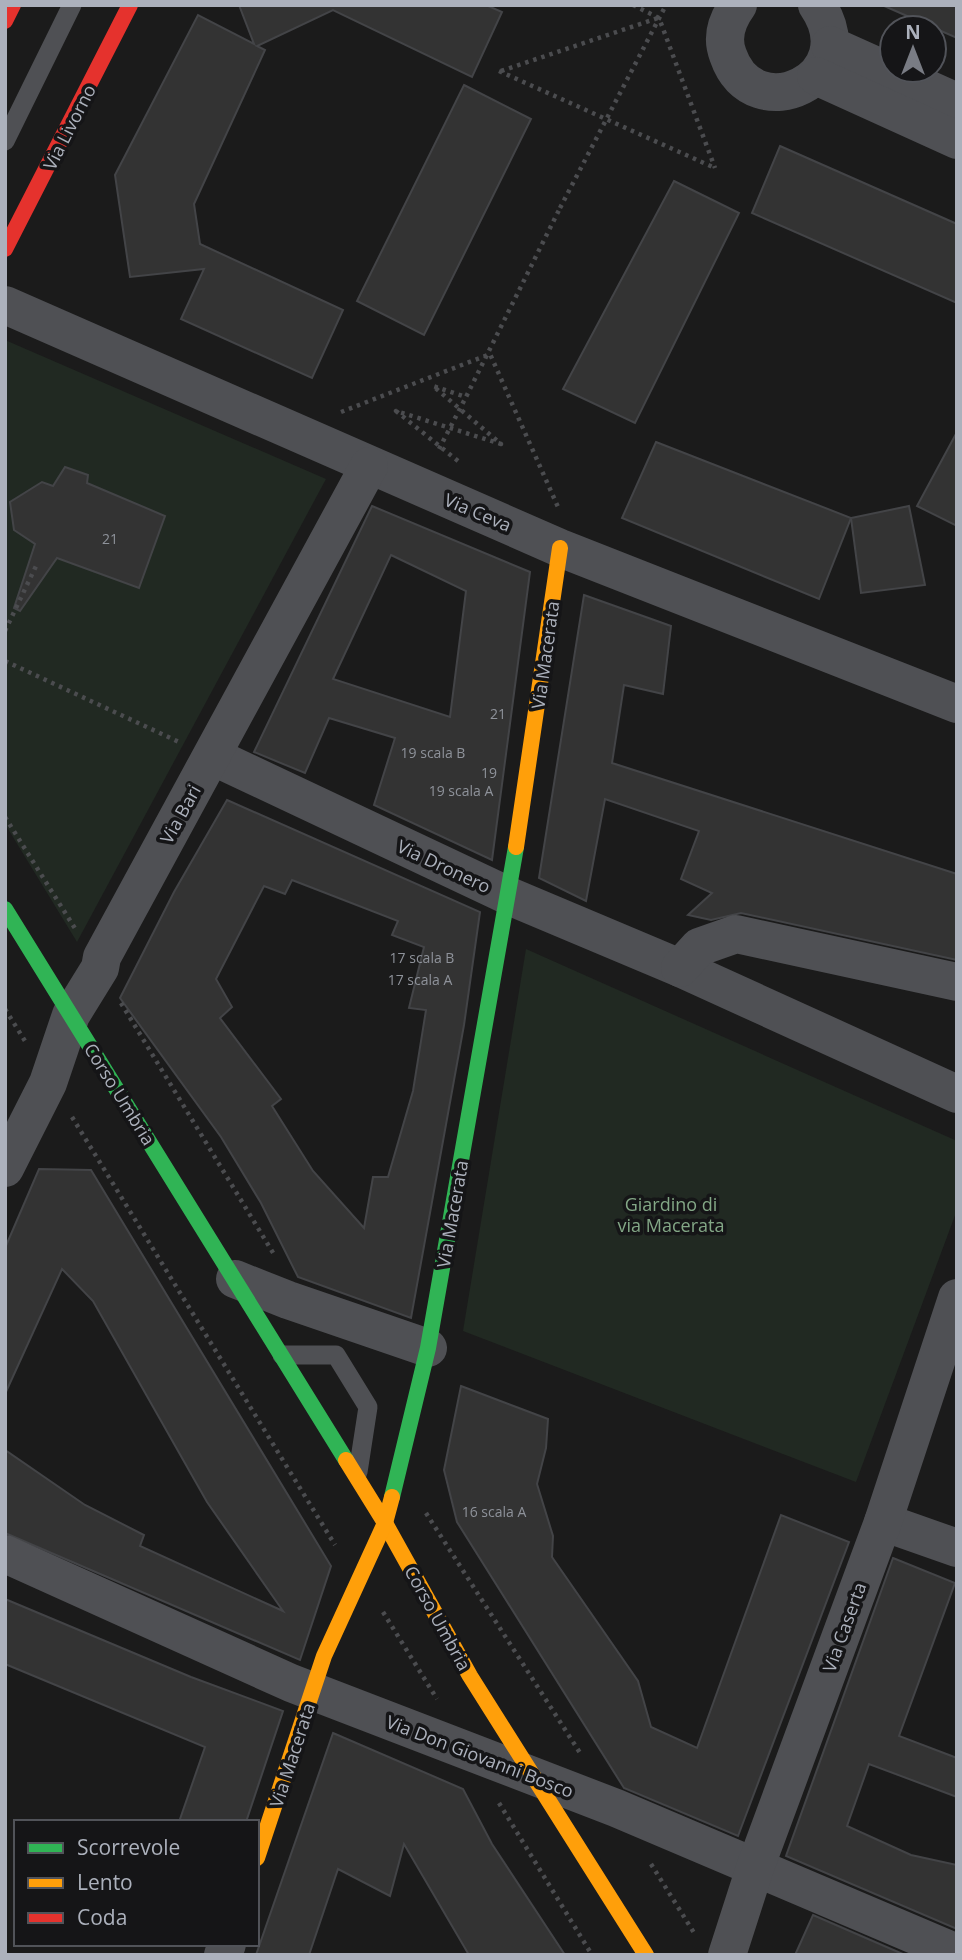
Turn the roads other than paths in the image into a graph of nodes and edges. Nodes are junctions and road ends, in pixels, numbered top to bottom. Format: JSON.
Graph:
{"nodes":[{"id":1,"x":13,"y":5,"type":"edge"},
{"id":2,"x":72,"y":5,"type":"edge"},
{"id":3,"x":130,"y":5,"type":"edge"},
{"id":4,"x":817,"y":5,"type":"edge"},
{"id":5,"x":724,"y":9,"type":"edge"},
{"id":6,"x":5,"y":21,"type":"edge"},
{"id":7,"x":823,"y":60,"type":"junction"},
{"id":8,"x":957,"y":102,"type":"edge"},
{"id":9,"x":957,"y":140,"type":"edge"},
{"id":10,"x":5,"y":141,"type":"edge"},
{"id":11,"x":5,"y":249,"type":"edge"},
{"id":12,"x":5,"y":305,"type":"edge"},
{"id":13,"x":369,"y":466,"type":"junction"},
{"id":14,"x":570,"y":552,"type":"junction"},
{"id":15,"x":957,"y":704,"type":"edge"},
{"id":16,"x":212,"y":756,"type":"junction"},
{"id":17,"x":509,"y":896,"type":"junction"},
{"id":18,"x":5,"y":909,"type":"edge"},
{"id":19,"x":680,"y":968,"type":"junction"},
{"id":20,"x":957,"y":982,"type":"edge"},
{"id":21,"x":71,"y":1015,"type":"junction"},
{"id":22,"x":957,"y":1094,"type":"edge"},
{"id":23,"x":5,"y":1168,"type":"edge"},
{"id":24,"x":235,"y":1279,"type":"junction"},
{"id":25,"x":957,"y":1298,"type":"edge"},
{"id":26,"x":428,"y":1348,"type":"junction"},
{"id":27,"x":282,"y":1354,"type":"junction"},
{"id":28,"x":358,"y":1480,"type":"junction"},
{"id":29,"x":883,"y":1522,"type":"junction"},
{"id":30,"x":385,"y":1523,"type":"junction"},
{"id":31,"x":957,"y":1548,"type":"edge"},
{"id":32,"x":5,"y":1554,"type":"edge"},
{"id":33,"x":313,"y":1692,"type":"junction"},
{"id":34,"x":534,"y":1777,"type":"junction"},
{"id":35,"x":259,"y":1852,"type":"edge"},
{"id":36,"x":755,"y":1867,"type":"junction"},
{"id":37,"x":957,"y":1953,"type":"edge"},
{"id":38,"x":646,"y":1955,"type":"edge"},
{"id":39,"x":727,"y":1955,"type":"edge"}],
"edges":[{"from":1,"to":6,"type":"main road"},
{"from":2,"to":10,"type":"lane"},
{"from":3,"to":11,"type":"main road","name":"Via Livorno"},
{"from":4,"to":7,"type":"street"},
{"from":5,"to":7,"type":"street"},
{"from":7,"to":8,"type":"street"},
{"from":7,"to":9,"type":"street"},
{"from":12,"to":13,"type":"street","name":"Via Ceva"},
{"from":13,"to":14,"type":"street","name":"Via Ceva"},
{"from":13,"to":16,"type":"street","name":"Via Bari"},
{"from":14,"to":15,"type":"street","name":"Via Ceva"},
{"from":14,"to":17,"type":"main road","name":"Via Macerata"},
{"from":16,"to":17,"type":"street","name":"Via Dronero"},
{"from":16,"to":21,"type":"street","name":"Via Bari"},
{"from":17,"to":19,"type":"street","name":"Via Dronero"},
{"from":17,"to":26,"type":"main road","name":"Via Macerata"},
{"from":18,"to":21,"type":"main road","name":"Corso Umbria"},
{"from":19,"to":20,"type":"street"},
{"from":19,"to":22,"type":"street","name":"Via Dronero"},
{"from":21,"to":23,"type":"street","name":"Via Bari"},
{"from":21,"to":24,"type":"main road","name":"Corso Umbria"},
{"from":24,"to":26,"type":"street"},
{"from":24,"to":27,"type":"main road","name":"Corso Umbria"},
{"from":25,"to":29,"type":"street","name":"Via Caserta"},
{"from":26,"to":30,"type":"main road","name":"Via Macerata"},
{"from":27,"to":28,"type":"main road","name":"Corso Umbria"},
{"from":27,"to":28,"type":"lane"},
{"from":28,"to":30,"type":"main road","name":"Corso Umbria"},
{"from":29,"to":31,"type":"street"},
{"from":29,"to":36,"type":"street","name":"Via Caserta"},
{"from":30,"to":33,"type":"main road","name":"Via Macerata"},
{"from":30,"to":34,"type":"main road","name":"Corso Umbria"},
{"from":32,"to":33,"type":"street","name":"Via Don Giovanni Bosco"},
{"from":33,"to":34,"type":"street","name":"Via Don Giovanni Bosco"},
{"from":33,"to":35,"type":"main road","name":"Via Macerata"},
{"from":34,"to":36,"type":"street","name":"Via Don Giovanni Bosco"},
{"from":34,"to":38,"type":"main road","name":"Corso Umbria"},
{"from":36,"to":37,"type":"street","name":"Via Don Giovanni Bosco"},
{"from":36,"to":39,"type":"street","name":"Via Caserta"}]}
